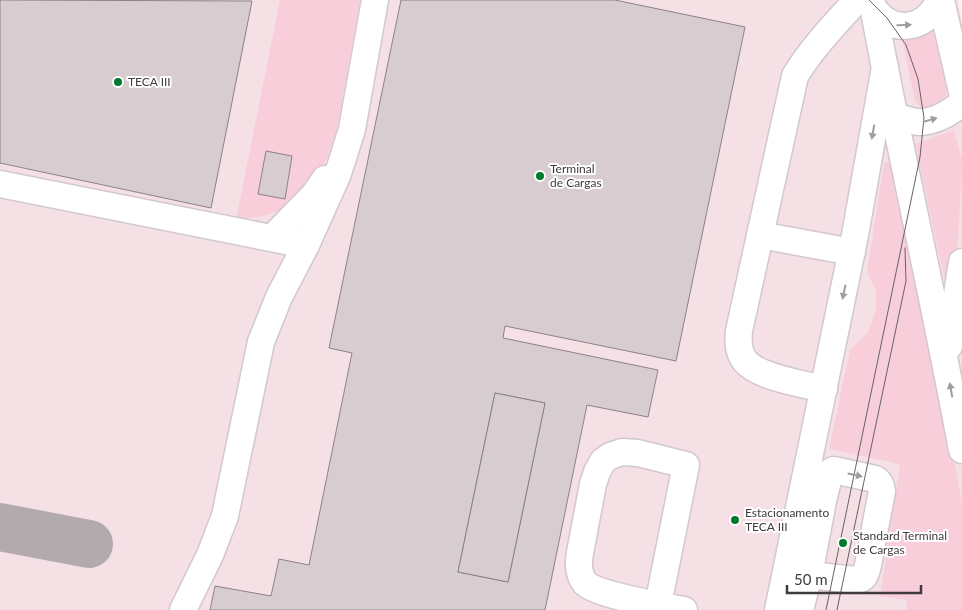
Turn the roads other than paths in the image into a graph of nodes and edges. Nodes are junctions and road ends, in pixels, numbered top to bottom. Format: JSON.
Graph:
{"nodes":[{"id":1,"x":375,"y":0,"type":"edge"},
{"id":2,"x":940,"y":0,"type":"edge"},
{"id":3,"x":866,"y":3,"type":"edge"},
{"id":4,"x":885,"y":67,"type":"junction"},
{"id":5,"x":962,"y":92,"type":"edge"},
{"id":6,"x":962,"y":103,"type":"edge"},
{"id":7,"x":895,"y":116,"type":"junction"},
{"id":8,"x":352,"y":129,"type":"junction"},
{"id":9,"x":0,"y":184,"type":"edge"},
{"id":10,"x":760,"y":235,"type":"junction"},
{"id":11,"x":272,"y":238,"type":"junction"},
{"id":12,"x":306,"y":245,"type":"junction"},
{"id":13,"x":852,"y":252,"type":"junction"},
{"id":14,"x":962,"y":262,"type":"edge"},
{"id":15,"x":946,"y":364,"type":"junction"},
{"id":16,"x":824,"y":388,"type":"junction"},
{"id":17,"x":962,"y":450,"type":"edge"},
{"id":18,"x":817,"y":476,"type":"junction"},
{"id":19,"x":809,"y":575,"type":"junction"},
{"id":20,"x":658,"y":605,"type":"junction"},
{"id":21,"x":183,"y":610,"type":"edge"},
{"id":22,"x":684,"y":610,"type":"edge"},
{"id":23,"x":778,"y":610,"type":"edge"},
{"id":24,"x":800,"y":610,"type":"edge"}],
"edges":[{"from":1,"to":8,"type":"street"},
{"from":3,"to":2,"type":"street","one_way":true},
{"from":2,"to":5,"type":"street"},
{"from":3,"to":4,"type":"street"},
{"from":3,"to":10,"type":"street"},
{"from":4,"to":7,"type":"street"},
{"from":4,"to":13,"type":"street","one_way":true},
{"from":7,"to":6,"type":"street","one_way":true},
{"from":7,"to":15,"type":"street"},
{"from":8,"to":11,"type":"street"},
{"from":8,"to":12,"type":"street"},
{"from":9,"to":11,"type":"street"},
{"from":10,"to":13,"type":"street"},
{"from":10,"to":16,"type":"street"},
{"from":11,"to":12,"type":"street"},
{"from":12,"to":21,"type":"street"},
{"from":13,"to":16,"type":"street","one_way":true},
{"from":14,"to":15,"type":"street"},
{"from":17,"to":15,"type":"street","one_way":true},
{"from":16,"to":18,"type":"street"},
{"from":18,"to":19,"type":"street"},
{"from":18,"to":19,"type":"street","one_way":true},
{"from":18,"to":23,"type":"street"},
{"from":19,"to":24,"type":"street"},
{"from":20,"to":20,"type":"street"},
{"from":20,"to":22,"type":"street"}]}
